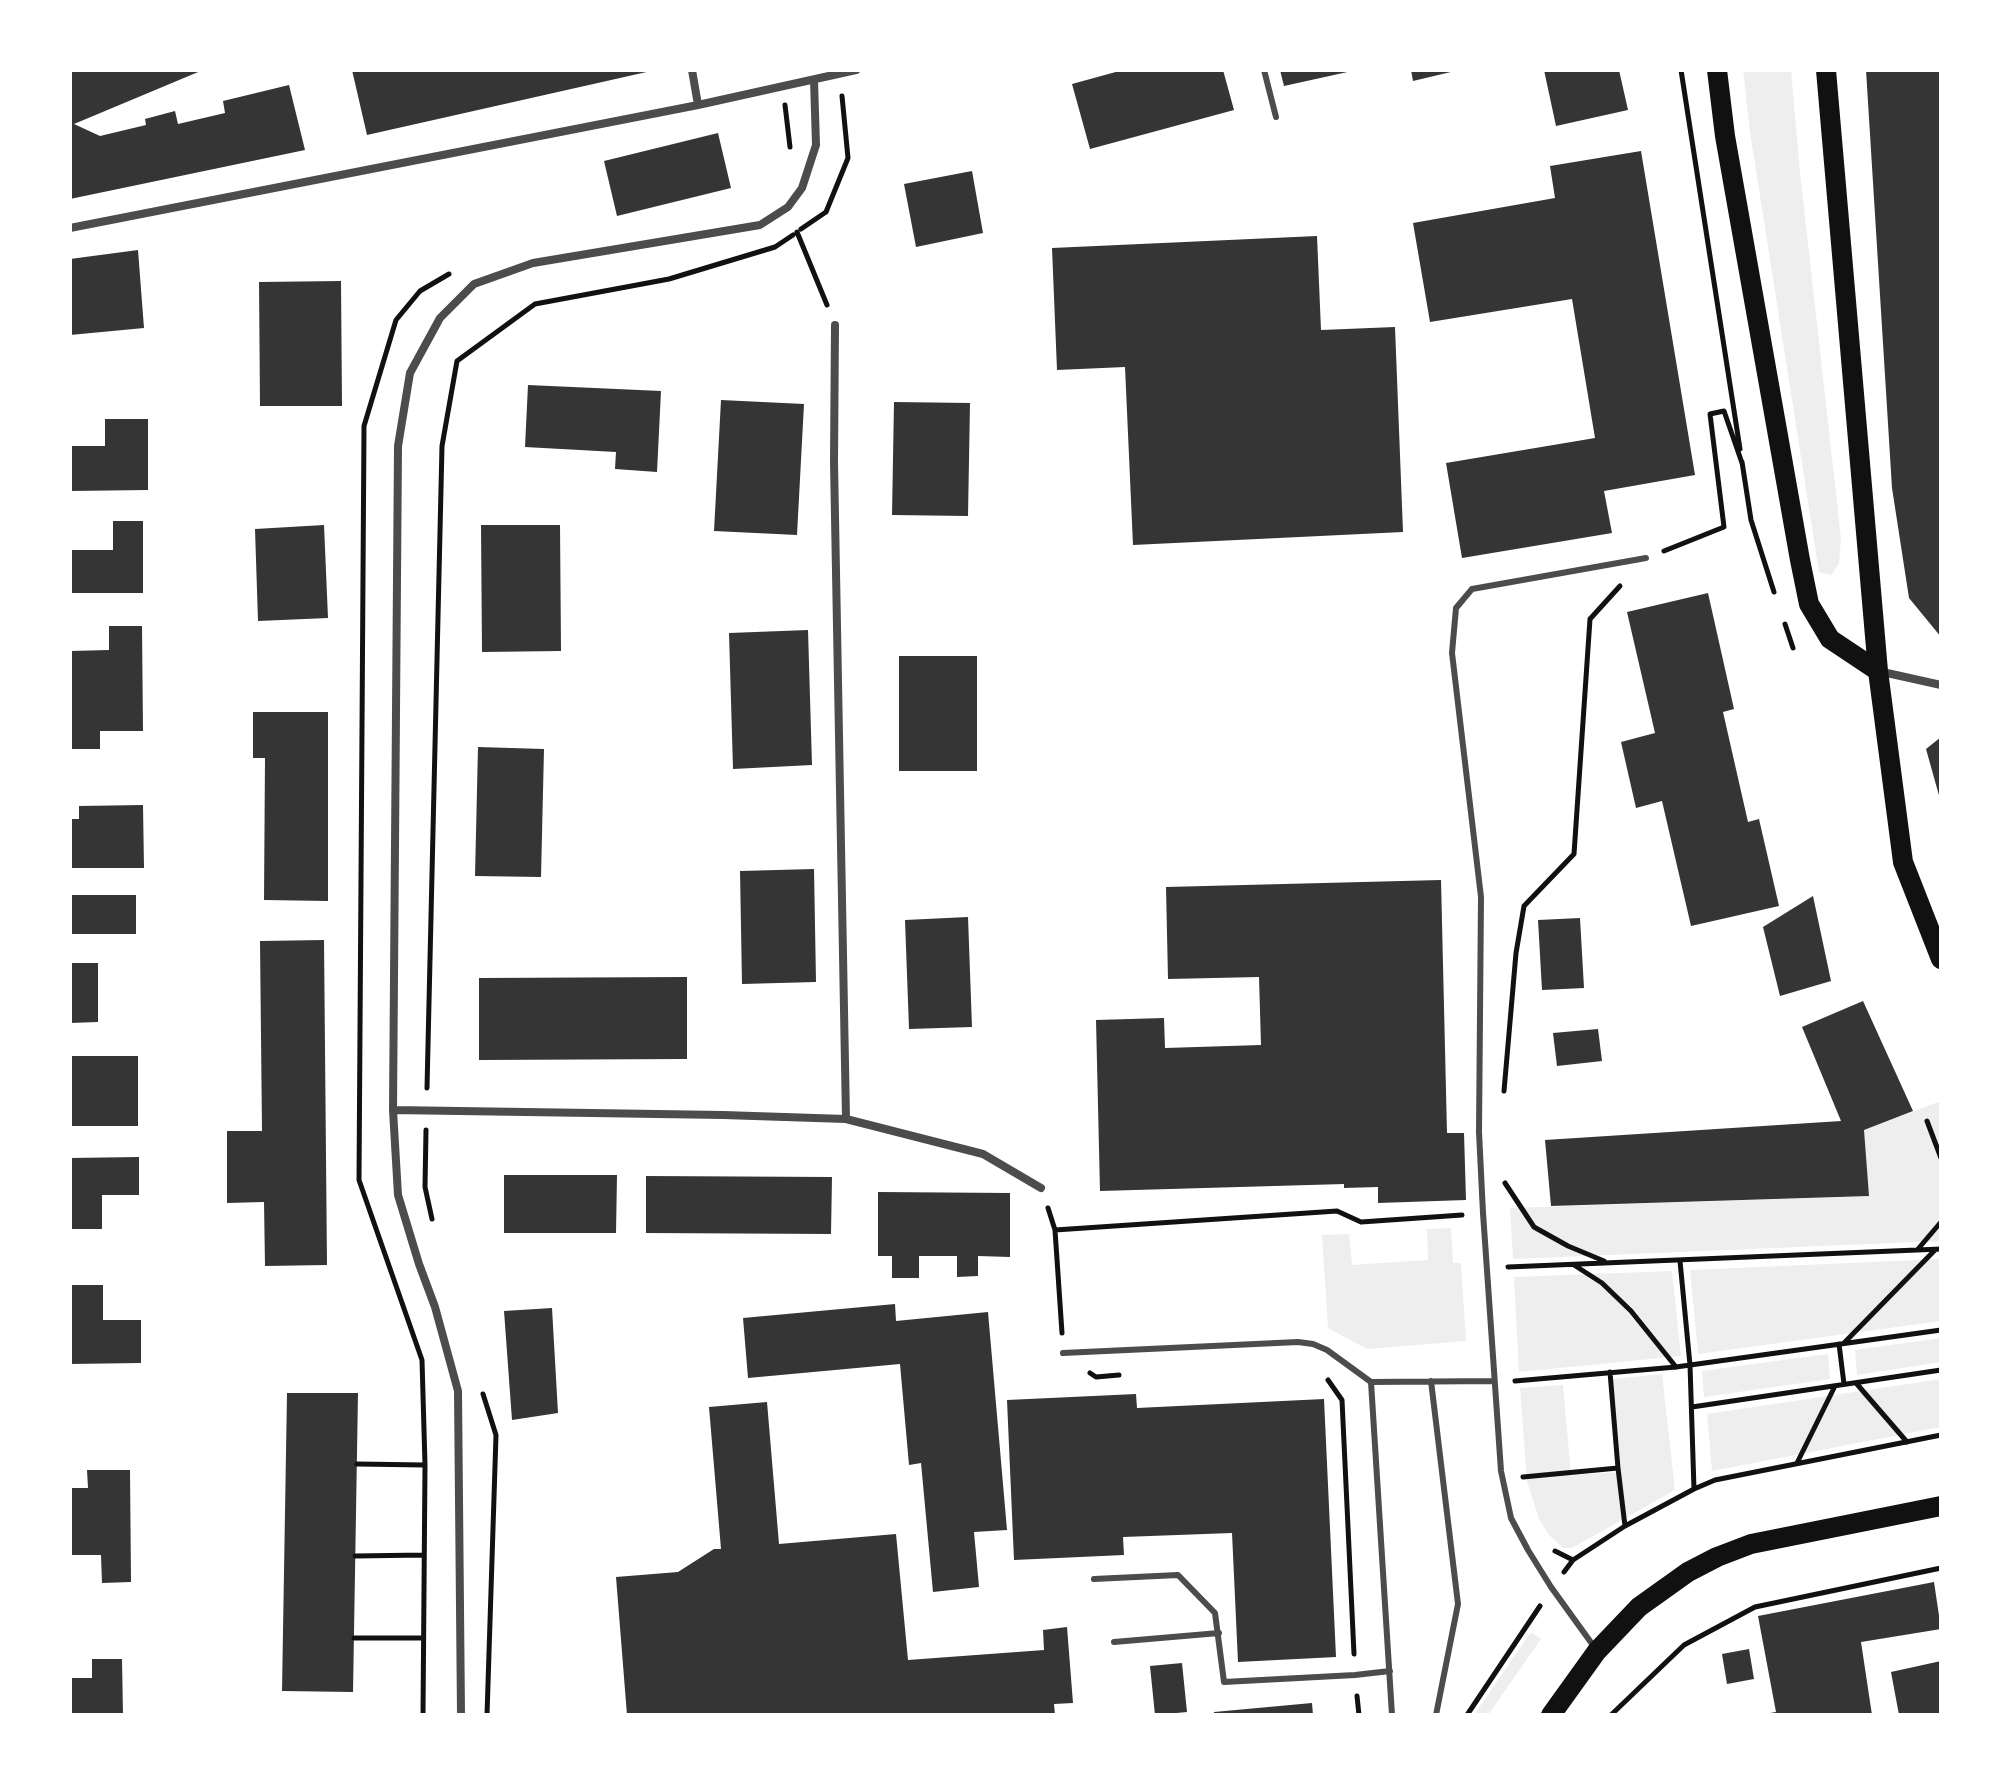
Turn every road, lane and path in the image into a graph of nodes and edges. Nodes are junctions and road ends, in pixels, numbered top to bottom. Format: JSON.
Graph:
{"nodes":[{"id":1,"x":692,"y":70,"type":"edge"},
{"id":2,"x":856,"y":70,"type":"edge"},
{"id":3,"x":1264,"y":70,"type":"edge"},
{"id":4,"x":1681,"y":70,"type":"edge"},
{"id":5,"x":1717,"y":70,"type":"edge"},
{"id":6,"x":1826,"y":70,"type":"edge"},
{"id":7,"x":814,"y":80,"type":"junction"},
{"id":8,"x":785,"y":101,"type":"dead end"},
{"id":9,"x":698,"y":105,"type":"junction"},
{"id":10,"x":1276,"y":117,"type":"dead end"},
{"id":11,"x":790,"y":149,"type":"dead end"},
{"id":12,"x":70,"y":228,"type":"edge"},
{"id":13,"x":454,"y":272,"type":"dead end"},
{"id":14,"x":835,"y":325,"type":"joint"},
{"id":15,"x":1742,"y":463,"type":"junction"},
{"id":16,"x":1646,"y":558,"type":"junction"},
{"id":17,"x":1779,"y":605,"type":"dead end"},
{"id":18,"x":1783,"y":619,"type":"dead end"},
{"id":19,"x":1793,"y":648,"type":"dead end"},
{"id":20,"x":1878,"y":671,"type":"junction"},
{"id":21,"x":1941,"y":685,"type":"edge"},
{"id":22,"x":1941,"y":959,"type":"edge"},
{"id":23,"x":1503,"y":1100,"type":"dead end"},
{"id":24,"x":393,"y":1110,"type":"junction"},
{"id":25,"x":427,"y":1111,"type":"junction"},
{"id":26,"x":846,"y":1119,"type":"junction"},
{"id":27,"x":1927,"y":1121,"type":"dead end"},
{"id":28,"x":1941,"y":1158,"type":"edge"},
{"id":29,"x":1041,"y":1188,"type":"joint"},
{"id":30,"x":1502,"y":1191,"type":"dead end"},
{"id":31,"x":1483,"y":1213,"type":"junction"},
{"id":32,"x":1941,"y":1222,"type":"edge"},
{"id":33,"x":1055,"y":1230,"type":"junction"},
{"id":34,"x":435,"y":1233,"type":"dead end"},
{"id":35,"x":1938,"y":1249,"type":"edge"},
{"id":36,"x":1917,"y":1250,"type":"junction"},
{"id":37,"x":1680,"y":1261,"type":"junction"},
{"id":38,"x":1608,"y":1262,"type":"junction"},
{"id":39,"x":1573,"y":1264,"type":"junction"},
{"id":40,"x":1487,"y":1268,"type":"junction"},
{"id":41,"x":1941,"y":1330,"type":"edge"},
{"id":42,"x":1841,"y":1344,"type":"junction"},
{"id":43,"x":1063,"y":1353,"type":"junction"},
{"id":44,"x":1690,"y":1365,"type":"junction"},
{"id":45,"x":1676,"y":1367,"type":"junction"},
{"id":46,"x":1941,"y":1370,"type":"edge"},
{"id":47,"x":1610,"y":1372,"type":"junction"},
{"id":48,"x":1127,"y":1375,"type":"dead end"},
{"id":49,"x":1322,"y":1375,"type":"dead end"},
{"id":50,"x":1431,"y":1381,"type":"junction"},
{"id":51,"x":1494,"y":1381,"type":"junction"},
{"id":52,"x":1513,"y":1381,"type":"junction"},
{"id":53,"x":1371,"y":1382,"type":"junction"},
{"id":54,"x":1855,"y":1383,"type":"junction"},
{"id":55,"x":1844,"y":1384,"type":"junction"},
{"id":56,"x":1835,"y":1386,"type":"junction"},
{"id":57,"x":482,"y":1392,"type":"dead end"},
{"id":58,"x":1514,"y":1395,"type":"dead end"},
{"id":59,"x":1692,"y":1407,"type":"junction"},
{"id":60,"x":1941,"y":1435,"type":"edge"},
{"id":61,"x":1907,"y":1442,"type":"junction"},
{"id":62,"x":1797,"y":1463,"type":"junction"},
{"id":63,"x":357,"y":1464,"type":"dead end"},
{"id":64,"x":1519,"y":1464,"type":"dead end"},
{"id":65,"x":425,"y":1465,"type":"junction"},
{"id":66,"x":1618,"y":1468,"type":"junction"},
{"id":67,"x":1520,"y":1478,"type":"junction"},
{"id":68,"x":1522,"y":1488,"type":"dead end"},
{"id":69,"x":1941,"y":1506,"type":"edge"},
{"id":70,"x":1625,"y":1526,"type":"dead end"},
{"id":71,"x":1551,"y":1546,"type":"dead end"},
{"id":72,"x":424,"y":1555,"type":"junction"},
{"id":73,"x":355,"y":1556,"type":"dead end"},
{"id":74,"x":1573,"y":1560,"type":"dead end"},
{"id":75,"x":1941,"y":1568,"type":"edge"},
{"id":76,"x":1094,"y":1579,"type":"dead end"},
{"id":77,"x":1219,"y":1633,"type":"junction"},
{"id":78,"x":354,"y":1638,"type":"dead end"},
{"id":79,"x":423,"y":1638,"type":"junction"},
{"id":80,"x":1114,"y":1642,"type":"dead end"},
{"id":81,"x":1597,"y":1651,"type":"junction"},
{"id":82,"x":1390,"y":1671,"type":"junction"},
{"id":83,"x":1355,"y":1675,"type":"junction"},
{"id":84,"x":423,"y":1715,"type":"edge"},
{"id":85,"x":461,"y":1715,"type":"edge"},
{"id":86,"x":487,"y":1715,"type":"edge"},
{"id":87,"x":1359,"y":1715,"type":"edge"},
{"id":88,"x":1392,"y":1715,"type":"edge"},
{"id":89,"x":1436,"y":1715,"type":"edge"},
{"id":90,"x":1551,"y":1715,"type":"edge"},
{"id":91,"x":1611,"y":1715,"type":"edge"}],
"edges":[{"from":1,"to":9,"type":"street"},
{"from":2,"to":7,"type":"street"},
{"from":3,"to":10,"type":"lane"},
{"from":4,"to":15,"type":"path"},
{"from":5,"to":20,"type":"main road"},
{"from":6,"to":20,"type":"main road"},
{"from":7,"to":9,"type":"street"},
{"from":7,"to":24,"type":"street"},
{"from":8,"to":11,"type":"path"},
{"from":9,"to":12,"type":"street"},
{"from":13,"to":65,"type":"path"},
{"from":14,"to":25,"type":"path"},
{"from":14,"to":26,"type":"street"},
{"from":15,"to":16,"type":"path"},
{"from":15,"to":17,"type":"path"},
{"from":16,"to":23,"type":"path"},
{"from":16,"to":31,"type":"lane"},
{"from":18,"to":19,"type":"path"},
{"from":20,"to":21,"type":"street"},
{"from":20,"to":22,"type":"main road"},
{"from":24,"to":25,"type":"street"},
{"from":24,"to":85,"type":"street"},
{"from":25,"to":26,"type":"street"},
{"from":25,"to":34,"type":"path"},
{"from":26,"to":29,"type":"street"},
{"from":27,"to":28,"type":"path"},
{"from":29,"to":33,"type":"path"},
{"from":30,"to":38,"type":"path"},
{"from":31,"to":33,"type":"path"},
{"from":31,"to":40,"type":"lane"},
{"from":32,"to":36,"type":"path"},
{"from":33,"to":43,"type":"path"},
{"from":35,"to":36,"type":"path"},
{"from":35,"to":42,"type":"path"},
{"from":36,"to":37,"type":"path"},
{"from":37,"to":38,"type":"path"},
{"from":37,"to":44,"type":"path"},
{"from":38,"to":39,"type":"path"},
{"from":39,"to":40,"type":"path"},
{"from":39,"to":45,"type":"path"},
{"from":40,"to":51,"type":"lane"},
{"from":41,"to":42,"type":"path"},
{"from":42,"to":44,"type":"path"},
{"from":42,"to":55,"type":"path"},
{"from":43,"to":48,"type":"path"},
{"from":43,"to":53,"type":"lane"},
{"from":44,"to":45,"type":"path"},
{"from":44,"to":59,"type":"path"},
{"from":45,"to":47,"type":"path"},
{"from":46,"to":54,"type":"path"},
{"from":47,"to":52,"type":"path"},
{"from":47,"to":66,"type":"path"},
{"from":49,"to":83,"type":"path"},
{"from":50,"to":51,"type":"lane"},
{"from":50,"to":53,"type":"lane"},
{"from":50,"to":89,"type":"lane"},
{"from":51,"to":52,"type":"path"},
{"from":51,"to":81,"type":"lane"},
{"from":52,"to":58,"type":"path"},
{"from":53,"to":82,"type":"lane"},
{"from":54,"to":55,"type":"path"},
{"from":54,"to":61,"type":"path"},
{"from":55,"to":56,"type":"path"},
{"from":56,"to":59,"type":"path"},
{"from":56,"to":62,"type":"path"},
{"from":57,"to":86,"type":"path"},
{"from":59,"to":62,"type":"path"},
{"from":60,"to":61,"type":"path"},
{"from":61,"to":62,"type":"path"},
{"from":63,"to":65,"type":"path"},
{"from":64,"to":67,"type":"path"},
{"from":65,"to":72,"type":"path"},
{"from":66,"to":67,"type":"path"},
{"from":66,"to":70,"type":"path"},
{"from":67,"to":68,"type":"path"},
{"from":69,"to":81,"type":"main road"},
{"from":71,"to":74,"type":"path"},
{"from":72,"to":73,"type":"path"},
{"from":72,"to":79,"type":"path"},
{"from":75,"to":91,"type":"path"},
{"from":76,"to":77,"type":"lane"},
{"from":77,"to":80,"type":"lane"},
{"from":77,"to":83,"type":"lane"},
{"from":78,"to":79,"type":"path"},
{"from":79,"to":84,"type":"path"},
{"from":81,"to":90,"type":"main road"},
{"from":82,"to":83,"type":"lane"},
{"from":82,"to":88,"type":"lane"},
{"from":83,"to":87,"type":"path"}]}
